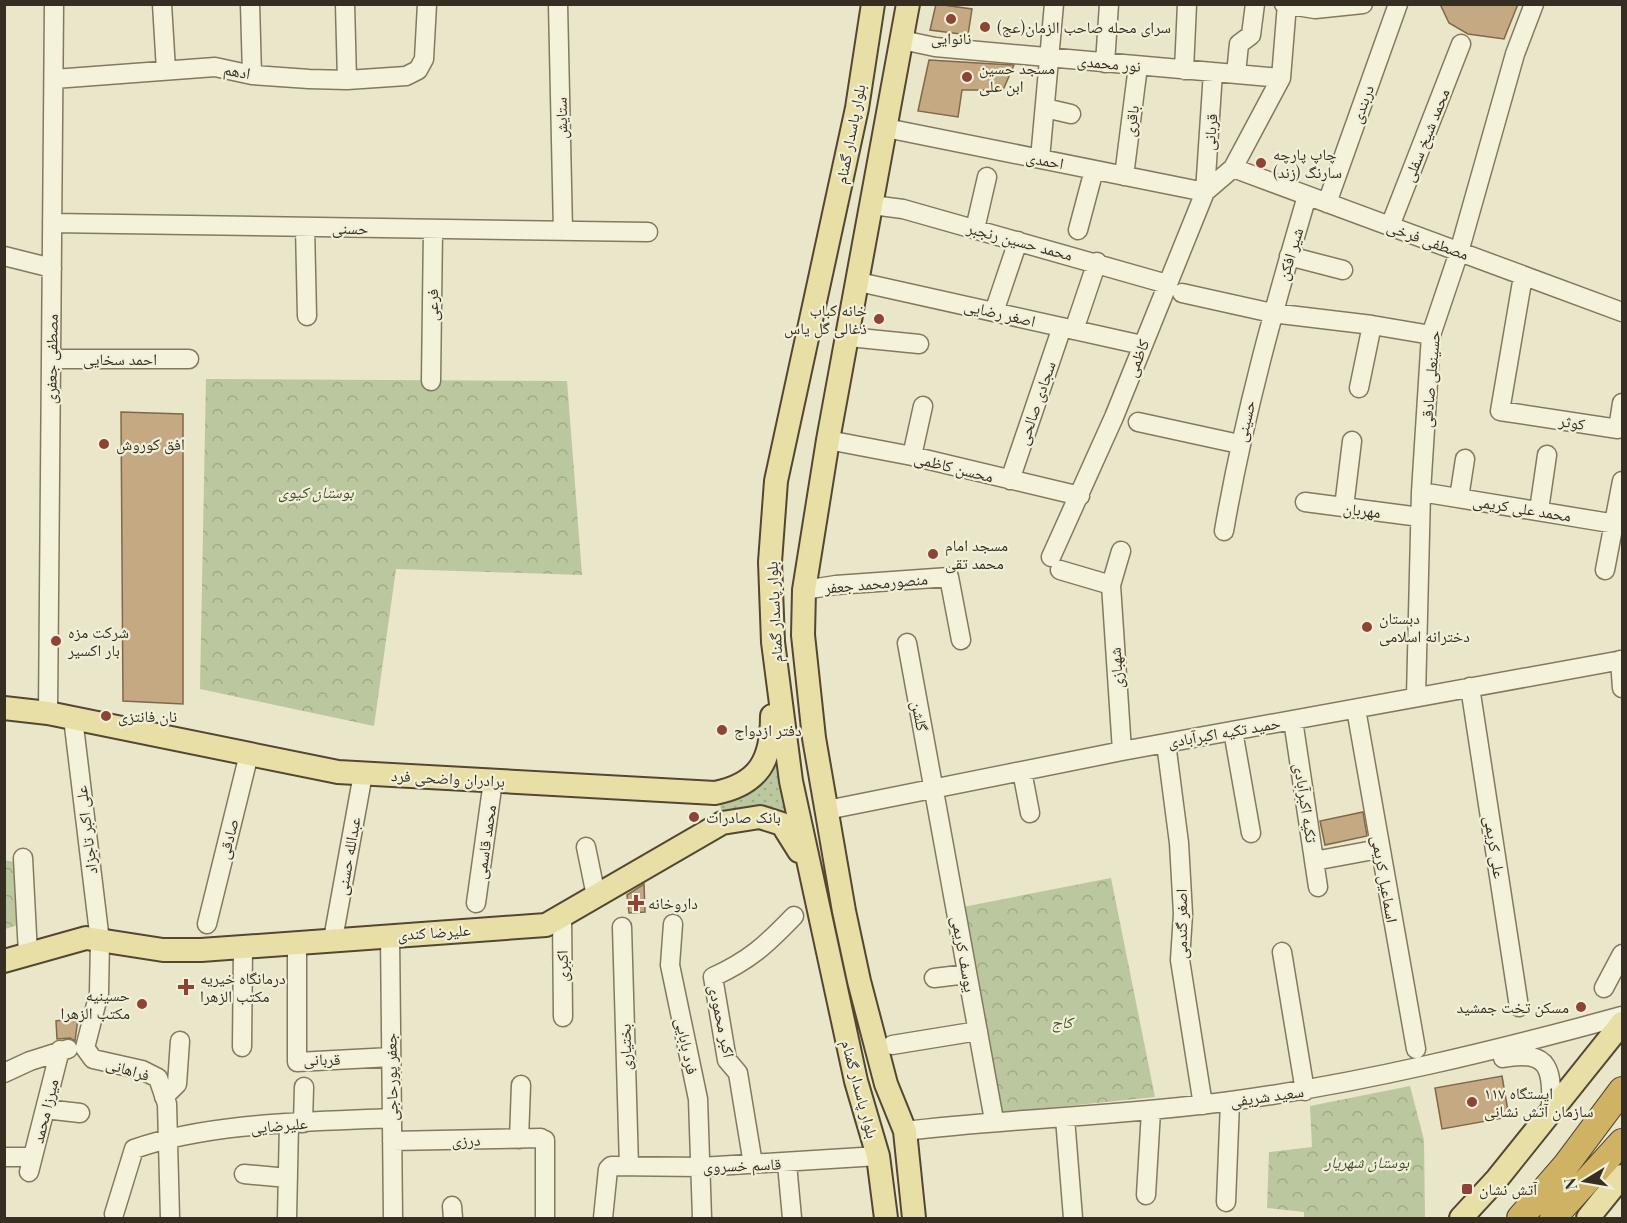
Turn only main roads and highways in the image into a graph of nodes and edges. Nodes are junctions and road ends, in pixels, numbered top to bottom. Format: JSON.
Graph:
{"nodes":[{"id":1,"x":873,"y":4,"type":"edge"},
{"id":2,"x":908,"y":4,"type":"edge"},
{"id":3,"x":773,"y":642,"type":"junction"},
{"id":4,"x":4,"y":708,"type":"edge"},
{"id":5,"x":694,"y":792,"type":"junction"},
{"id":6,"x":706,"y":830,"type":"junction"},
{"id":7,"x":810,"y":874,"type":"junction"},
{"id":8,"x":4,"y":961,"type":"edge"},
{"id":9,"x":1623,"y":1023,"type":"edge"},
{"id":10,"x":1623,"y":1090,"type":"edge"},
{"id":11,"x":1623,"y":1142,"type":"edge"},
{"id":12,"x":1623,"y":1176,"type":"edge"},
{"id":13,"x":886,"y":1218,"type":"edge"},
{"id":14,"x":915,"y":1218,"type":"edge"},
{"id":15,"x":1461,"y":1218,"type":"edge"},
{"id":16,"x":1520,"y":1218,"type":"edge"},
{"id":17,"x":1553,"y":1218,"type":"edge"},
{"id":18,"x":1588,"y":1218,"type":"edge"}],
"edges":[{"from":1,"to":3,"type":"main road","name":"بلوار پاسدار گمنام"},
{"from":2,"to":14,"type":"main road","name":"بلوار پاسدار گمنام"},
{"from":3,"to":5,"type":"main road","name":"برادران واضحی فرد"},
{"from":3,"to":7,"type":"main road","name":"بلوار پاسدار گمنام"},
{"from":4,"to":5,"type":"main road","name":"برادران واضحی فرد"},
{"from":5,"to":6,"type":"main road"},
{"from":6,"to":7,"type":"main road","name":"علیرضا کندی"},
{"from":6,"to":8,"type":"main road","name":"علیرضا کندی"},
{"from":7,"to":13,"type":"main road","name":"بلوار پاسدار گمنام"},
{"from":9,"to":15,"type":"main road"},
{"from":10,"to":16,"type":"highway"},
{"from":11,"to":17,"type":"highway"},
{"from":12,"to":18,"type":"main road"}]}
